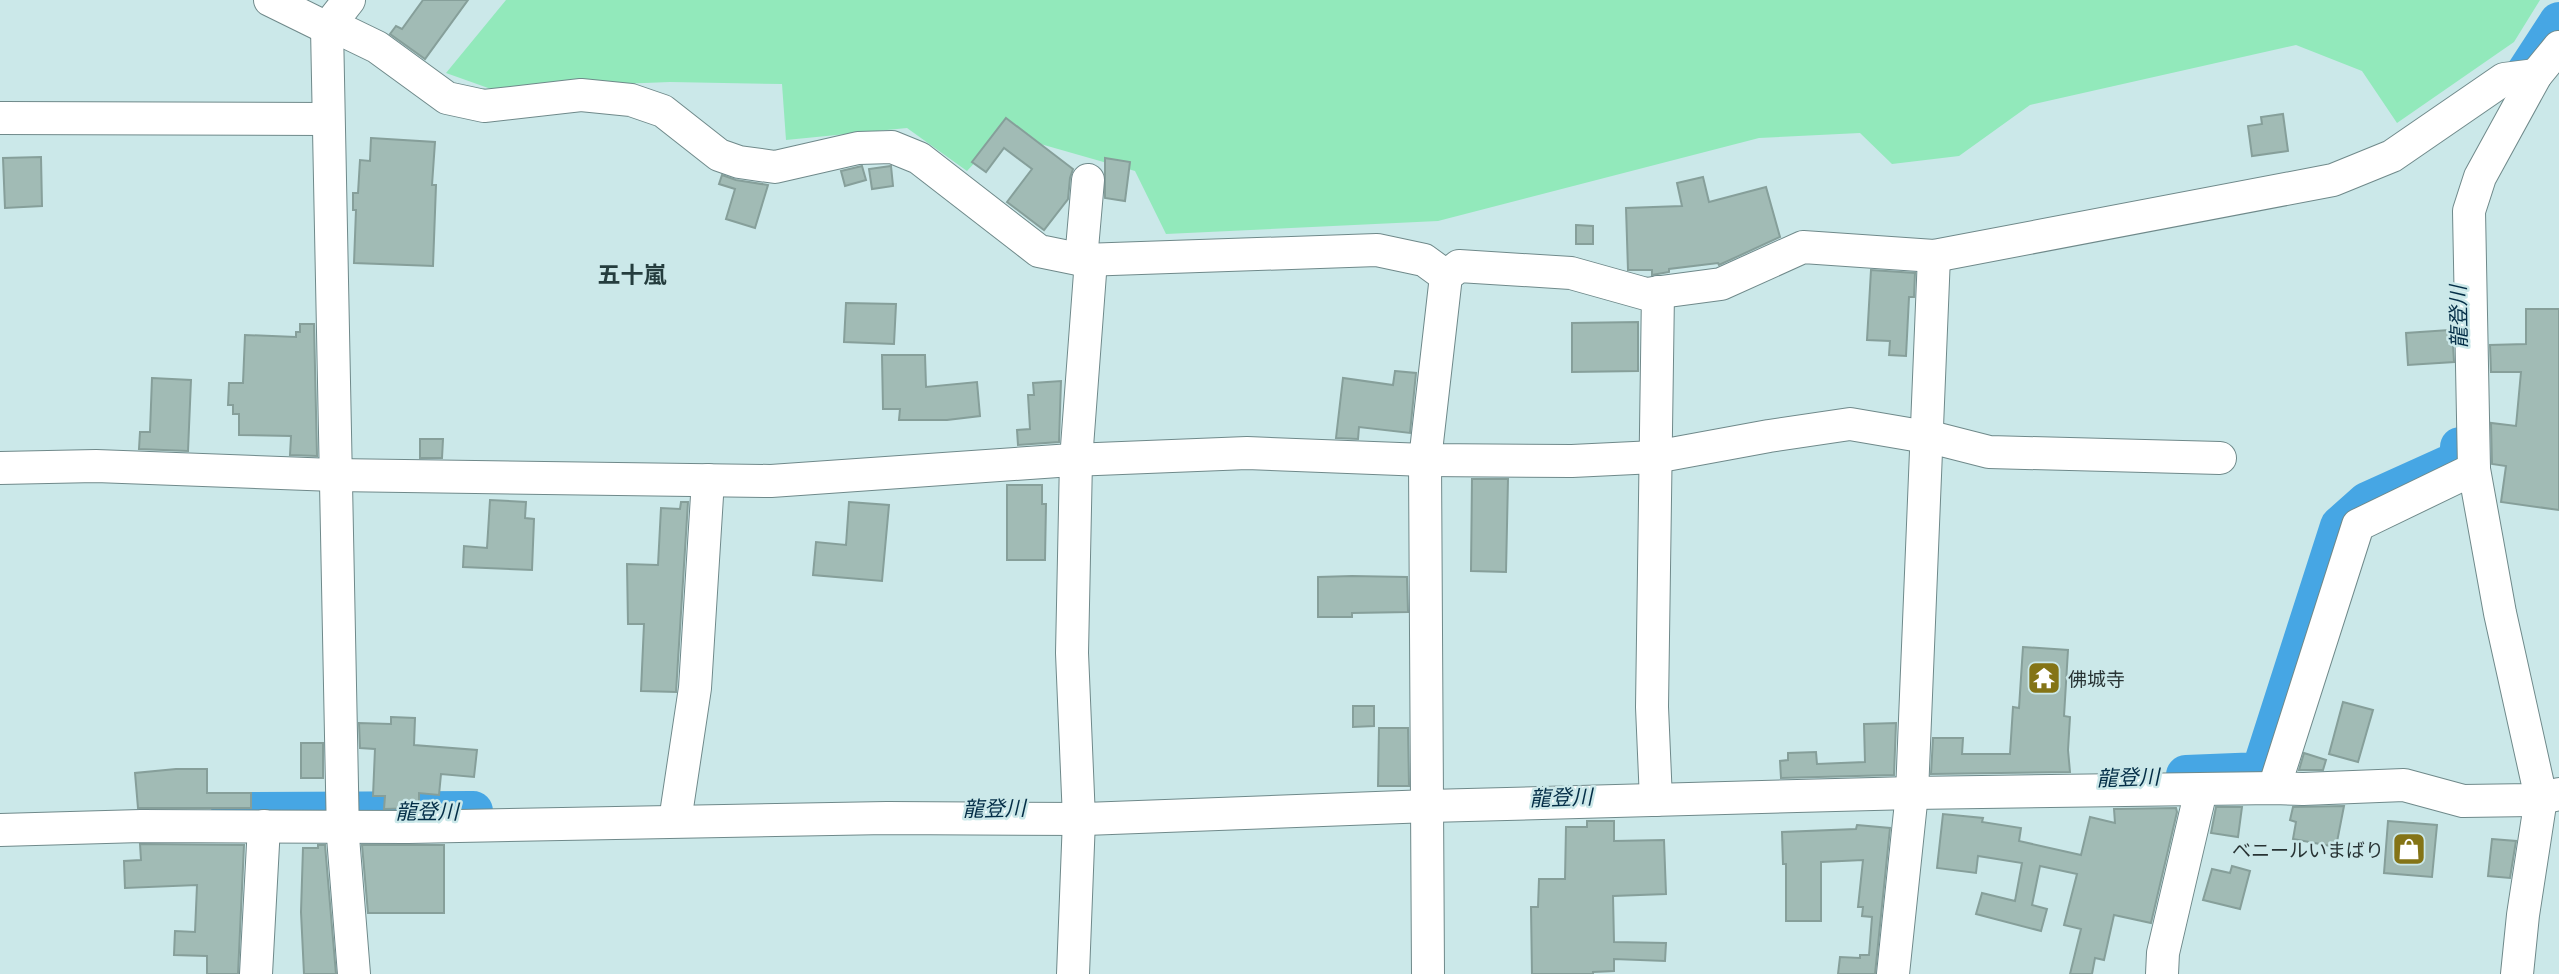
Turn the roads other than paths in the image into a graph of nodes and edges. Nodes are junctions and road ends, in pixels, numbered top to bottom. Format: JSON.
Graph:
{"nodes":[{"id":1,"x":270,"y":0,"type":"edge"},
{"id":2,"x":349,"y":0,"type":"edge"},
{"id":3,"x":327,"y":28,"type":"junction"},
{"id":4,"x":2552,"y":58,"type":"edge"},
{"id":5,"x":0,"y":118,"type":"edge"},
{"id":6,"x":328,"y":119,"type":"junction"},
{"id":7,"x":1088,"y":180,"type":"dead end"},
{"id":8,"x":1934,"y":256,"type":"junction"},
{"id":9,"x":1086,"y":260,"type":"junction"},
{"id":10,"x":1446,"y":276,"type":"junction"},
{"id":11,"x":1658,"y":292,"type":"junction"},
{"id":12,"x":1926,"y":438,"type":"junction"},
{"id":13,"x":1655,"y":457,"type":"junction"},
{"id":14,"x":2220,"y":458,"type":"dead end"},
{"id":15,"x":1076,"y":460,"type":"junction"},
{"id":16,"x":1426,"y":460,"type":"junction"},
{"id":17,"x":0,"y":468,"type":"edge"},
{"id":18,"x":2474,"y":469,"type":"junction"},
{"id":19,"x":334,"y":475,"type":"junction"},
{"id":20,"x":708,"y":480,"type":"junction"},
{"id":21,"x":2274,"y":788,"type":"junction"},
{"id":22,"x":2201,"y":790,"type":"junction"},
{"id":23,"x":1912,"y":793,"type":"junction"},
{"id":24,"x":2550,"y":796,"type":"edge"},
{"id":25,"x":1656,"y":799,"type":"junction"},
{"id":26,"x":1429,"y":806,"type":"junction"},
{"id":27,"x":1079,"y":819,"type":"junction"},
{"id":28,"x":675,"y":821,"type":"junction"},
{"id":29,"x":343,"y":825,"type":"junction"},
{"id":30,"x":264,"y":826,"type":"junction"},
{"id":31,"x":0,"y":830,"type":"edge"},
{"id":32,"x":256,"y":974,"type":"edge"},
{"id":33,"x":354,"y":974,"type":"edge"},
{"id":34,"x":1073,"y":974,"type":"edge"},
{"id":35,"x":1428,"y":974,"type":"edge"},
{"id":36,"x":1893,"y":974,"type":"edge"},
{"id":37,"x":2162,"y":974,"type":"edge"},
{"id":38,"x":2517,"y":974,"type":"edge"}],
"edges":[{"from":1,"to":3,"type":"street"},
{"from":2,"to":3,"type":"street"},
{"from":3,"to":6,"type":"street"},
{"from":3,"to":9,"type":"street"},
{"from":4,"to":8,"type":"street"},
{"from":4,"to":18,"type":"street"},
{"from":5,"to":6,"type":"street"},
{"from":6,"to":19,"type":"street"},
{"from":7,"to":9,"type":"street"},
{"from":8,"to":11,"type":"street"},
{"from":8,"to":12,"type":"street"},
{"from":9,"to":10,"type":"street"},
{"from":9,"to":15,"type":"street"},
{"from":10,"to":11,"type":"street"},
{"from":10,"to":16,"type":"street"},
{"from":11,"to":13,"type":"street"},
{"from":12,"to":13,"type":"street"},
{"from":12,"to":14,"type":"street"},
{"from":12,"to":23,"type":"street"},
{"from":13,"to":16,"type":"street"},
{"from":13,"to":25,"type":"street"},
{"from":15,"to":16,"type":"street"},
{"from":15,"to":20,"type":"street"},
{"from":15,"to":27,"type":"street"},
{"from":16,"to":26,"type":"street"},
{"from":17,"to":19,"type":"street"},
{"from":18,"to":21,"type":"street"},
{"from":18,"to":24,"type":"street"},
{"from":19,"to":20,"type":"street"},
{"from":19,"to":29,"type":"street"},
{"from":20,"to":28,"type":"street"},
{"from":21,"to":22,"type":"street"},
{"from":21,"to":24,"type":"street"},
{"from":22,"to":23,"type":"street"},
{"from":22,"to":37,"type":"street"},
{"from":23,"to":25,"type":"street"},
{"from":23,"to":36,"type":"street"},
{"from":24,"to":38,"type":"street"},
{"from":25,"to":26,"type":"street"},
{"from":26,"to":27,"type":"street"},
{"from":26,"to":35,"type":"street"},
{"from":27,"to":28,"type":"street"},
{"from":27,"to":34,"type":"street"},
{"from":28,"to":29,"type":"street"},
{"from":29,"to":30,"type":"street"},
{"from":29,"to":33,"type":"street"},
{"from":30,"to":31,"type":"street"},
{"from":30,"to":32,"type":"street"}]}
